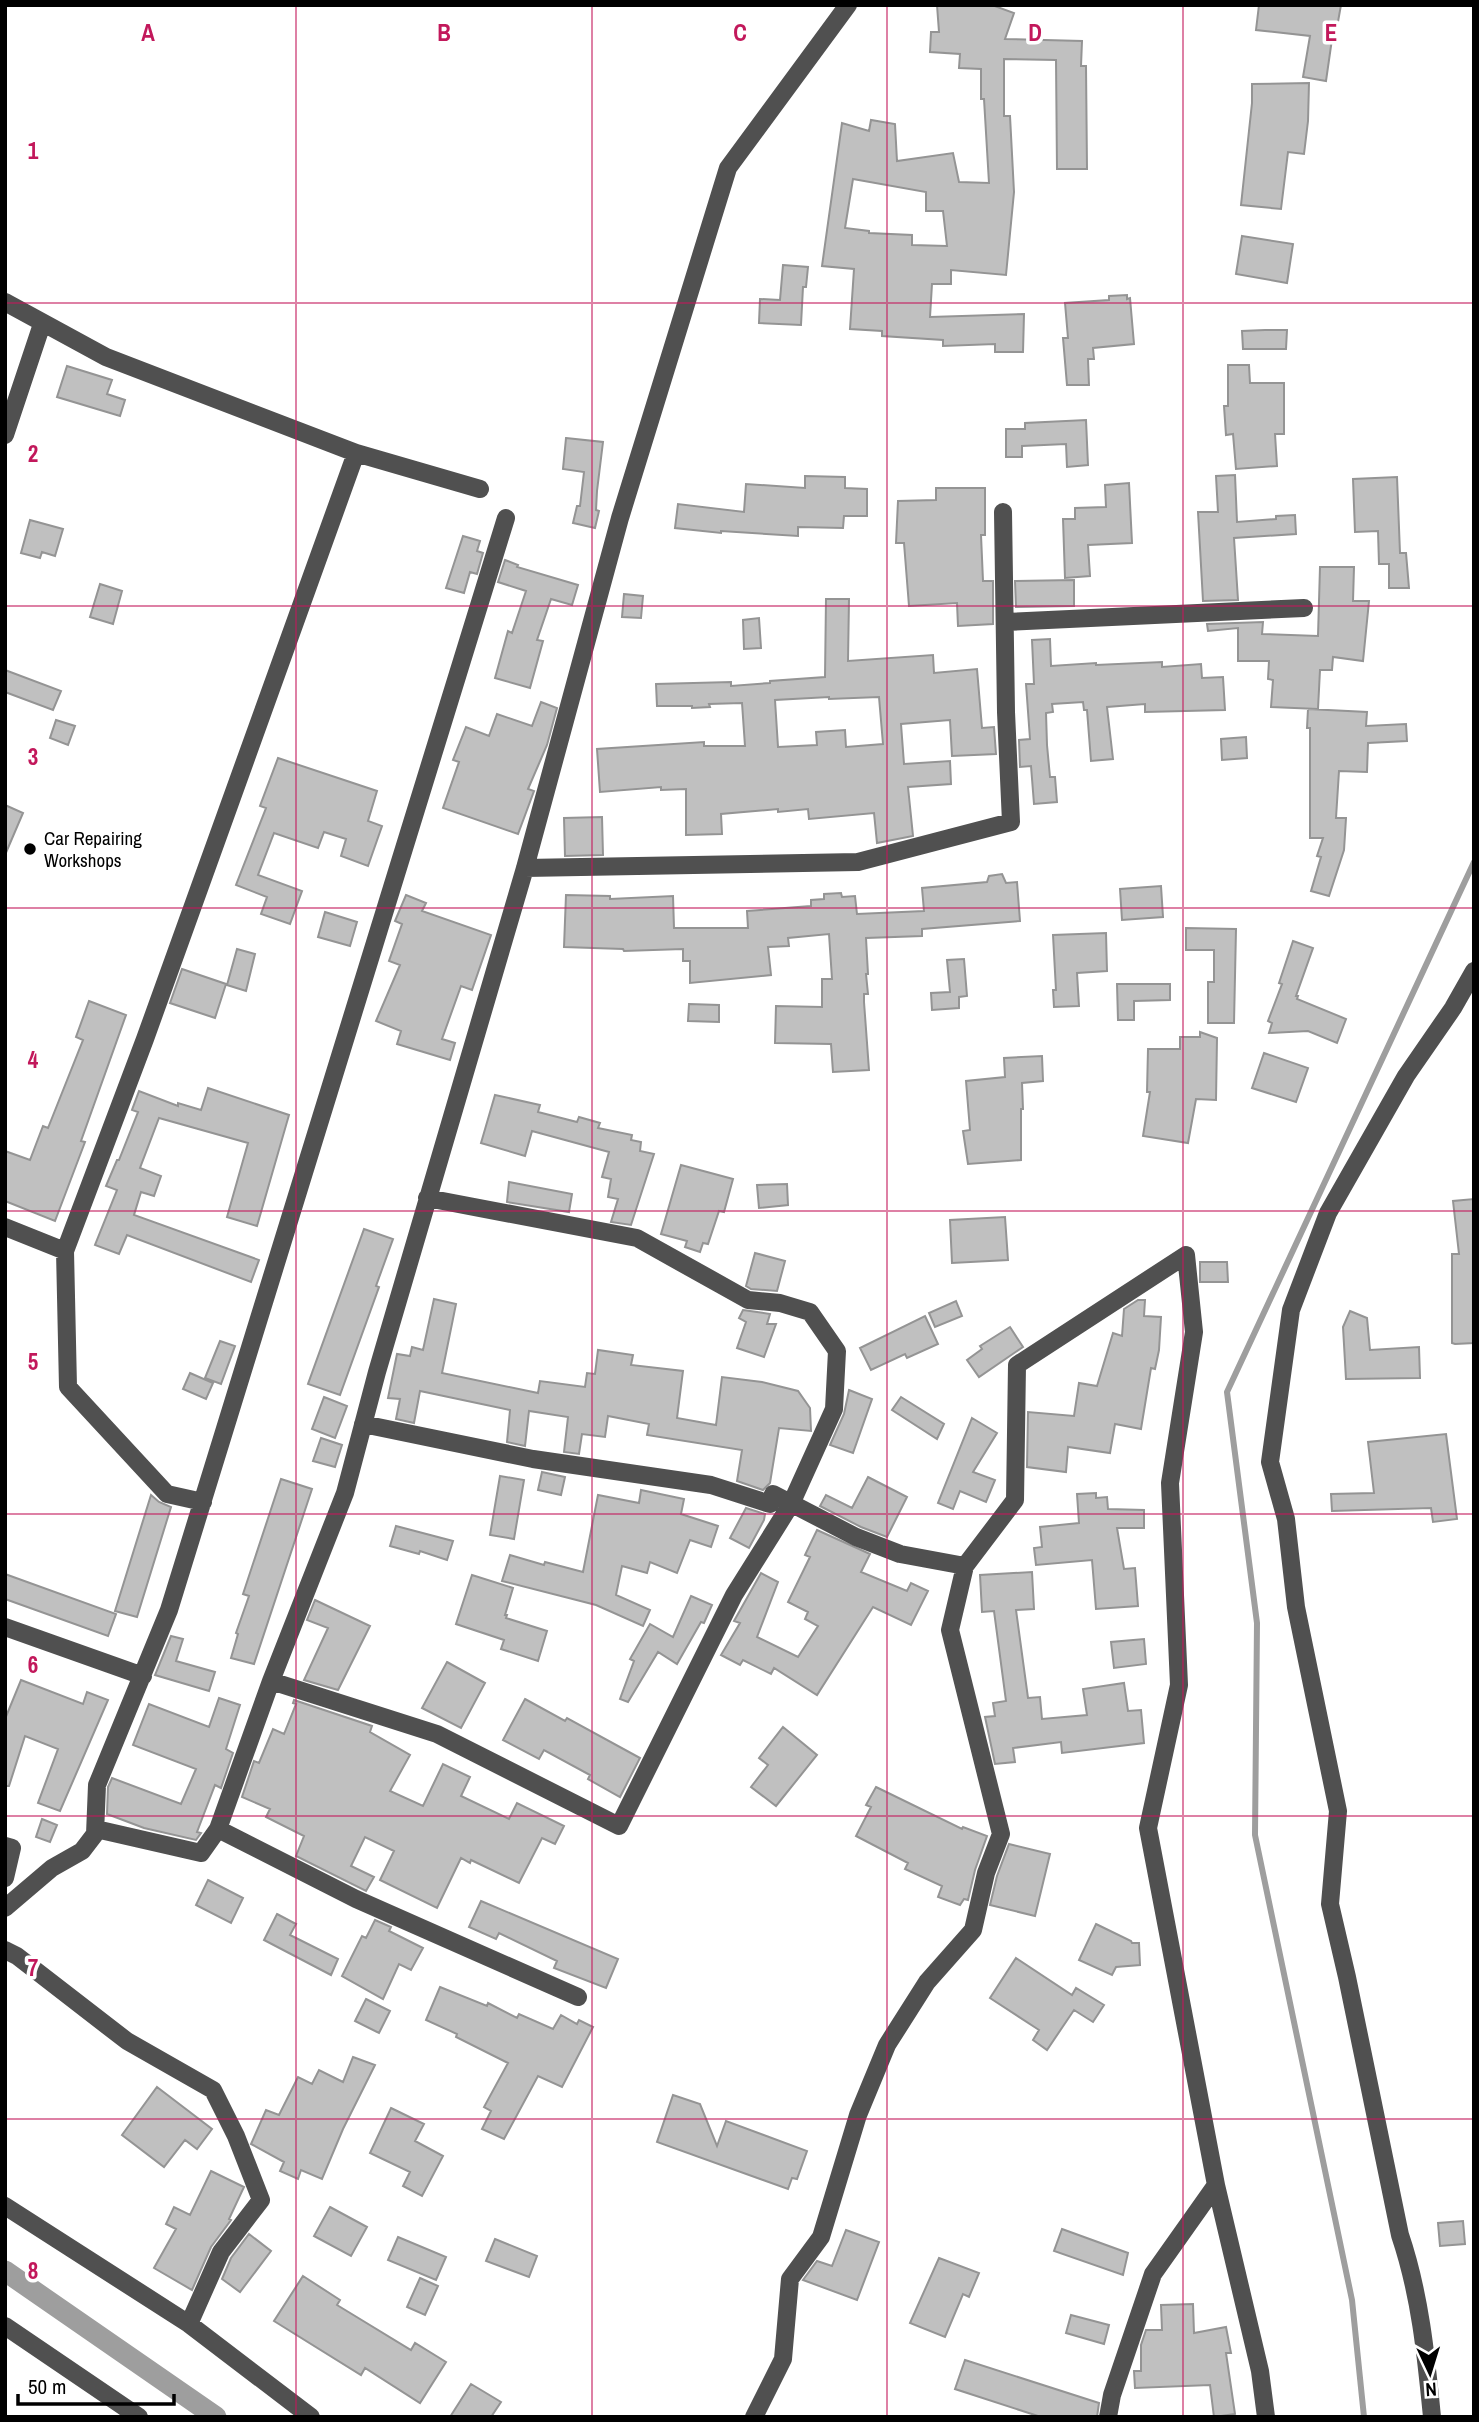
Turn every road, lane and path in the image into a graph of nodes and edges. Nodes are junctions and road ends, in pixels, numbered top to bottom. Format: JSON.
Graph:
{"nodes":[{"id":1,"x":848,"y":5,"type":"edge"},
{"id":2,"x":5,"y":302,"type":"edge"},
{"id":3,"x":42,"y":324,"type":"junction"},
{"id":4,"x":5,"y":435,"type":"edge"},
{"id":5,"x":356,"y":453,"type":"junction"},
{"id":6,"x":480,"y":489,"type":"dead end"},
{"id":7,"x":1003,"y":512,"type":"dead end"},
{"id":8,"x":506,"y":518,"type":"dead end"},
{"id":9,"x":1304,"y":608,"type":"dead end"},
{"id":10,"x":1004,"y":622,"type":"junction"},
{"id":11,"x":525,"y":868,"type":"junction"},
{"id":12,"x":1474,"y":971,"type":"edge"},
{"id":13,"x":427,"y":1198,"type":"junction"},
{"id":14,"x":5,"y":1227,"type":"edge"},
{"id":15,"x":65,"y":1251,"type":"junction"},
{"id":16,"x":363,"y":1424,"type":"junction"},
{"id":17,"x":203,"y":1502,"type":"junction"},
{"id":18,"x":791,"y":1504,"type":"junction"},
{"id":19,"x":965,"y":1566,"type":"junction"},
{"id":20,"x":5,"y":1627,"type":"edge"},
{"id":21,"x":143,"y":1676,"type":"junction"},
{"id":22,"x":271,"y":1681,"type":"junction"},
{"id":23,"x":96,"y":1829,"type":"junction"},
{"id":24,"x":218,"y":1829,"type":"junction"},
{"id":25,"x":5,"y":1846,"type":"edge"},
{"id":26,"x":5,"y":1878,"type":"edge"},
{"id":27,"x":5,"y":1908,"type":"edge"},
{"id":28,"x":5,"y":1950,"type":"edge"},
{"id":29,"x":578,"y":1997,"type":"dead end"},
{"id":30,"x":1216,"y":2185,"type":"junction"},
{"id":31,"x":5,"y":2206,"type":"edge"},
{"id":32,"x":189,"y":2324,"type":"junction"},
{"id":33,"x":5,"y":2326,"type":"edge"},
{"id":34,"x":139,"y":2417,"type":"edge"},
{"id":35,"x":311,"y":2417,"type":"edge"},
{"id":36,"x":754,"y":2417,"type":"edge"},
{"id":37,"x":1108,"y":2417,"type":"edge"},
{"id":38,"x":1266,"y":2417,"type":"edge"},
{"id":39,"x":1432,"y":2417,"type":"edge"}],
"edges":[{"from":1,"to":11,"type":"street"},
{"from":2,"to":3,"type":"street"},
{"from":3,"to":4,"type":"street"},
{"from":3,"to":5,"type":"street"},
{"from":5,"to":6,"type":"street"},
{"from":5,"to":15,"type":"street"},
{"from":7,"to":10,"type":"street"},
{"from":8,"to":17,"type":"street"},
{"from":9,"to":10,"type":"street"},
{"from":10,"to":11,"type":"street"},
{"from":11,"to":13,"type":"street"},
{"from":12,"to":39,"type":"street"},
{"from":13,"to":16,"type":"street"},
{"from":13,"to":18,"type":"street"},
{"from":14,"to":15,"type":"street"},
{"from":15,"to":17,"type":"street"},
{"from":16,"to":18,"type":"street"},
{"from":16,"to":22,"type":"street"},
{"from":17,"to":21,"type":"street"},
{"from":18,"to":19,"type":"street"},
{"from":18,"to":22,"type":"street"},
{"from":19,"to":30,"type":"street"},
{"from":19,"to":36,"type":"street"},
{"from":20,"to":21,"type":"street"},
{"from":21,"to":23,"type":"street"},
{"from":22,"to":24,"type":"street"},
{"from":23,"to":24,"type":"street"},
{"from":23,"to":27,"type":"street"},
{"from":24,"to":29,"type":"street"},
{"from":25,"to":26,"type":"street"},
{"from":28,"to":32,"type":"street"},
{"from":30,"to":37,"type":"street"},
{"from":30,"to":38,"type":"street"},
{"from":31,"to":32,"type":"street"},
{"from":32,"to":35,"type":"street"},
{"from":33,"to":34,"type":"street"}]}
